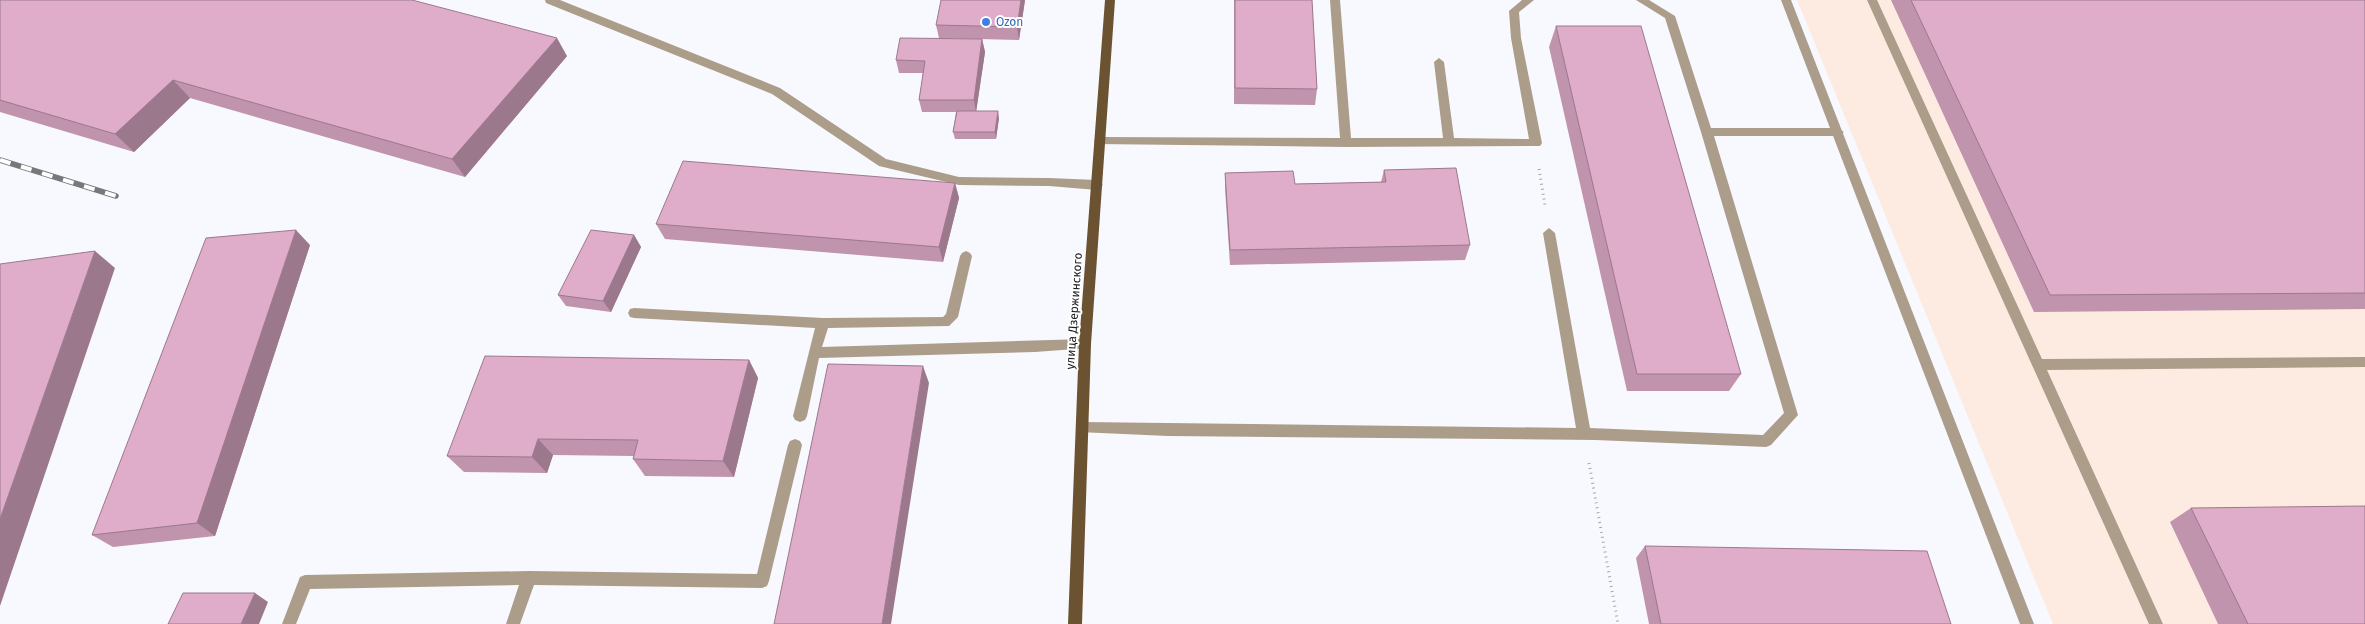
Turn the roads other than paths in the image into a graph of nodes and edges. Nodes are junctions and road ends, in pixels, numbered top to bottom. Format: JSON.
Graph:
{"nodes":[{"id":1,"x":550,"y":0,"type":"edge"},
{"id":2,"x":1110,"y":0,"type":"edge"},
{"id":3,"x":1335,"y":0,"type":"edge"},
{"id":4,"x":1529,"y":0,"type":"edge"},
{"id":5,"x":1641,"y":0,"type":"edge"},
{"id":6,"x":1786,"y":0,"type":"edge"},
{"id":7,"x":1872,"y":0,"type":"edge"},
{"id":8,"x":1439,"y":62,"type":"dead end"},
{"id":9,"x":1707,"y":132,"type":"junction"},
{"id":10,"x":1838,"y":132,"type":"junction"},
{"id":11,"x":1100,"y":141,"type":"junction"},
{"id":12,"x":1346,"y":143,"type":"junction"},
{"id":13,"x":1449,"y":143,"type":"junction"},
{"id":14,"x":1097,"y":185,"type":"junction"},
{"id":15,"x":1549,"y":233,"type":"road end"},
{"id":16,"x":966,"y":256,"type":"dead end"},
{"id":17,"x":634,"y":313,"type":"dead end"},
{"id":18,"x":823,"y":324,"type":"junction"},
{"id":19,"x":1085,"y":344,"type":"junction"},
{"id":20,"x":814,"y":353,"type":"junction"},
{"id":21,"x":2365,"y":362,"type":"edge"},
{"id":22,"x":2038,"y":365,"type":"junction"},
{"id":23,"x":800,"y":416,"type":"dead end"},
{"id":24,"x":1083,"y":428,"type":"junction"},
{"id":25,"x":1584,"y":433,"type":"junction"},
{"id":26,"x":795,"y":445,"type":"dead end"},
{"id":27,"x":529,"y":578,"type":"junction"},
{"id":28,"x":289,"y":624,"type":"edge"},
{"id":29,"x":513,"y":624,"type":"edge"},
{"id":30,"x":1075,"y":624,"type":"edge"},
{"id":31,"x":2027,"y":624,"type":"edge"},
{"id":32,"x":2156,"y":624,"type":"edge"}],
"edges":[{"from":1,"to":14,"type":"street"},
{"from":2,"to":11,"type":"main road","name":"улица Дзержинского"},
{"from":3,"to":12,"type":"street"},
{"from":4,"to":13,"type":"street"},
{"from":5,"to":9,"type":"street"},
{"from":6,"to":10,"type":"street"},
{"from":7,"to":22,"type":"street"},
{"from":8,"to":13,"type":"street"},
{"from":9,"to":10,"type":"street"},
{"from":9,"to":25,"type":"street"},
{"from":10,"to":31,"type":"street"},
{"from":11,"to":12,"type":"street"},
{"from":11,"to":14,"type":"main road","name":"улица Дзержинского"},
{"from":12,"to":13,"type":"street"},
{"from":14,"to":19,"type":"main road","name":"улица Дзержинского"},
{"from":15,"to":25,"type":"street"},
{"from":16,"to":18,"type":"street"},
{"from":17,"to":18,"type":"street"},
{"from":18,"to":20,"type":"street"},
{"from":19,"to":20,"type":"street"},
{"from":19,"to":24,"type":"main road","name":"улица Дзержинского"},
{"from":20,"to":23,"type":"street"},
{"from":21,"to":22,"type":"street"},
{"from":22,"to":32,"type":"street"},
{"from":24,"to":25,"type":"street"},
{"from":24,"to":30,"type":"main road","name":"улица Дзержинского"},
{"from":26,"to":27,"type":"street"},
{"from":27,"to":28,"type":"street"},
{"from":27,"to":29,"type":"street"}]}
